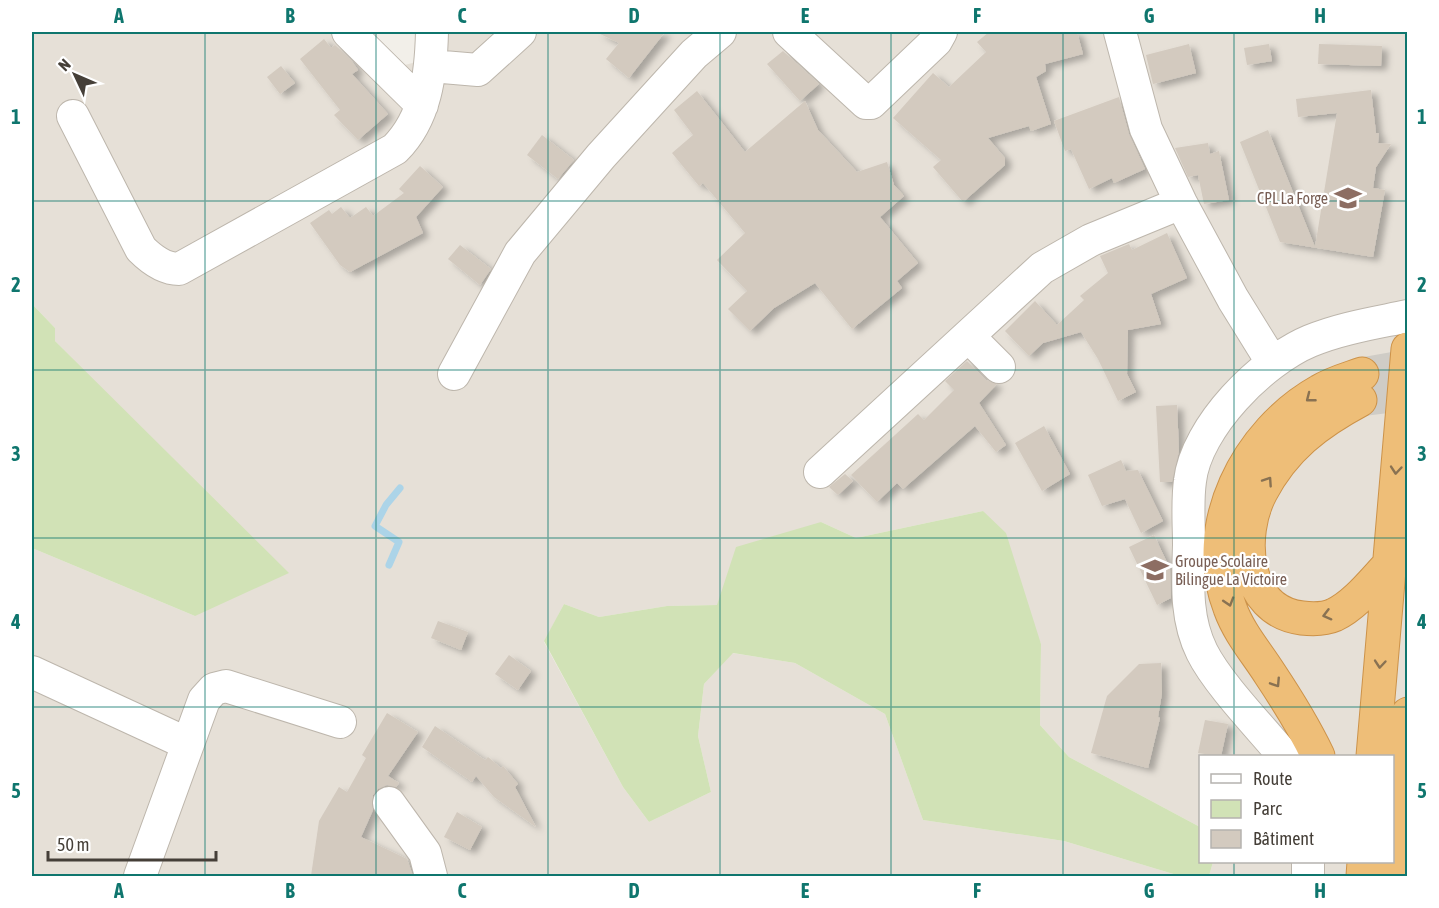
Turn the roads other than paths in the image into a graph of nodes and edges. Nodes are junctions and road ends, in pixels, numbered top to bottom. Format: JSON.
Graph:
{"nodes":[{"id":1,"x":348,"y":32,"type":"edge"},
{"id":2,"x":432,"y":32,"type":"edge"},
{"id":3,"x":520,"y":32,"type":"edge"},
{"id":4,"x":720,"y":32,"type":"edge"},
{"id":5,"x":789,"y":32,"type":"edge"},
{"id":6,"x":1120,"y":32,"type":"edge"},
{"id":7,"x":935,"y":35,"type":"edge"},
{"id":8,"x":431,"y":66,"type":"junction"},
{"id":9,"x":422,"y":105,"type":"junction"},
{"id":10,"x":73,"y":116,"type":"dead end"},
{"id":11,"x":1181,"y":203,"type":"junction"},
{"id":12,"x":1407,"y":316,"type":"edge"},
{"id":13,"x":968,"y":336,"type":"junction"},
{"id":14,"x":1407,"y":349,"type":"edge"},
{"id":15,"x":1272,"y":362,"type":"junction"},
{"id":16,"x":999,"y":367,"type":"dead end"},
{"id":17,"x":453,"y":374,"type":"dead end"},
{"id":18,"x":820,"y":472,"type":"dead end"},
{"id":19,"x":1388,"y":566,"type":"junction"},
{"id":20,"x":32,"y":672,"type":"edge"},
{"id":21,"x":1407,"y":714,"type":"edge"},
{"id":22,"x":340,"y":722,"type":"dead end"},
{"id":23,"x":188,"y":744,"type":"junction"},
{"id":24,"x":1283,"y":755,"type":"edge"},
{"id":25,"x":1318,"y":755,"type":"edge"},
{"id":26,"x":1373,"y":755,"type":"edge"},
{"id":27,"x":389,"y":803,"type":"dead end"},
{"id":28,"x":140,"y":876,"type":"edge"},
{"id":29,"x":431,"y":876,"type":"edge"},
{"id":30,"x":1396,"y":876,"type":"edge"}],
"edges":[{"from":1,"to":9,"type":"street"},
{"from":2,"to":8,"type":"street"},
{"from":3,"to":8,"type":"street"},
{"from":4,"to":17,"type":"street"},
{"from":5,"to":7,"type":"street"},
{"from":6,"to":11,"type":"street"},
{"from":8,"to":9,"type":"street"},
{"from":9,"to":10,"type":"street"},
{"from":11,"to":13,"type":"street"},
{"from":11,"to":15,"type":"street"},
{"from":12,"to":15,"type":"street"},
{"from":13,"to":16,"type":"street"},
{"from":13,"to":18,"type":"street"},
{"from":14,"to":19,"type":"highway","one_way":true},
{"from":15,"to":24,"type":"street"},
{"from":19,"to":25,"type":"highway","one_way":true},
{"from":19,"to":26,"type":"highway","one_way":true},
{"from":20,"to":23,"type":"street"},
{"from":21,"to":30,"type":"highway"},
{"from":22,"to":23,"type":"street"},
{"from":23,"to":28,"type":"street"},
{"from":27,"to":29,"type":"street"}]}
